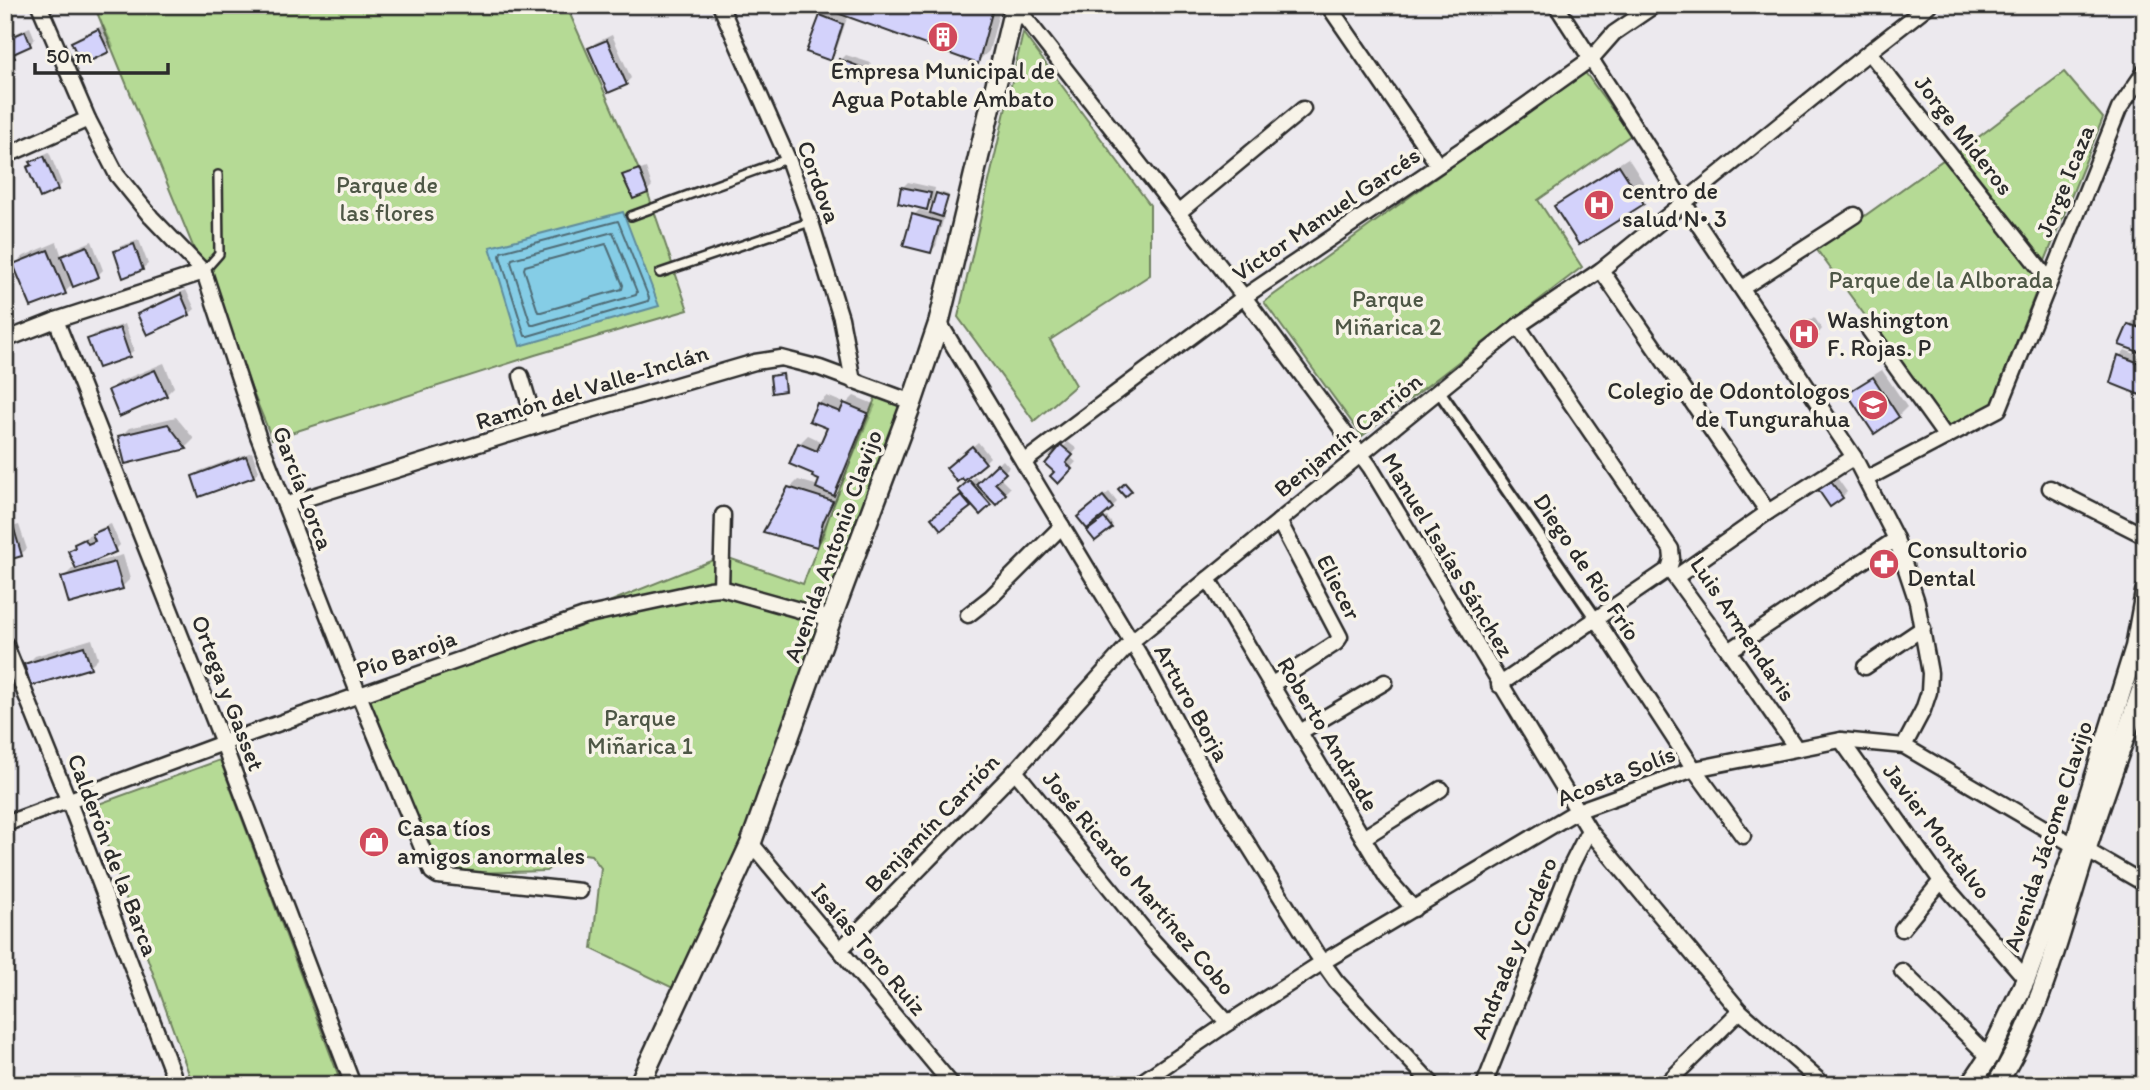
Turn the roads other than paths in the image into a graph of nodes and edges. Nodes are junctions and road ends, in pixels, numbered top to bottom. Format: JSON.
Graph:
{"nodes":[{"id":1,"x":39,"y":5,"type":"edge"},
{"id":2,"x":720,"y":5,"type":"edge"},
{"id":3,"x":1015,"y":5,"type":"edge"},
{"id":4,"x":1328,"y":5,"type":"edge"},
{"id":5,"x":1556,"y":5,"type":"edge"},
{"id":6,"x":1655,"y":5,"type":"edge"},
{"id":7,"x":1929,"y":5,"type":"edge"},
{"id":8,"x":1868,"y":52,"type":"junction"},
{"id":9,"x":1592,"y":58,"type":"junction"},
{"id":10,"x":2145,"y":71,"type":"edge"},
{"id":11,"x":1303,"y":109,"type":"dead end"},
{"id":12,"x":88,"y":119,"type":"junction"},
{"id":13,"x":5,"y":156,"type":"edge"},
{"id":14,"x":788,"y":159,"type":"junction"},
{"id":15,"x":1438,"y":165,"type":"junction"},
{"id":16,"x":218,"y":175,"type":"dead end"},
{"id":17,"x":1684,"y":203,"type":"junction"},
{"id":18,"x":1178,"y":213,"type":"junction"},
{"id":19,"x":1855,"y":215,"type":"dead end"},
{"id":20,"x":631,"y":216,"type":"dead end"},
{"id":21,"x":811,"y":222,"type":"junction"},
{"id":22,"x":1601,"y":270,"type":"junction"},
{"id":23,"x":204,"y":272,"type":"junction"},
{"id":24,"x":660,"y":273,"type":"dead end"},
{"id":25,"x":2049,"y":279,"type":"junction"},
{"id":26,"x":1742,"y":288,"type":"junction"},
{"id":27,"x":1244,"y":297,"type":"junction"},
{"id":28,"x":56,"y":320,"type":"junction"},
{"id":29,"x":939,"y":323,"type":"junction"},
{"id":30,"x":1518,"y":326,"type":"junction"},
{"id":31,"x":1869,"y":330,"type":"dead end"},
{"id":32,"x":5,"y":340,"type":"edge"},
{"id":33,"x":521,"y":376,"type":"dead end"},
{"id":34,"x":853,"y":382,"type":"junction"},
{"id":35,"x":1439,"y":391,"type":"junction"},
{"id":36,"x":912,"y":402,"type":"junction"},
{"id":37,"x":536,"y":426,"type":"junction"},
{"id":38,"x":1946,"y":437,"type":"junction"},
{"id":39,"x":1361,"y":456,"type":"junction"},
{"id":40,"x":1854,"y":457,"type":"junction"},
{"id":41,"x":1024,"y":462,"type":"junction"},
{"id":42,"x":1867,"y":479,"type":"junction"},
{"id":43,"x":2050,"y":488,"type":"dead end"},
{"id":44,"x":285,"y":505,"type":"junction"},
{"id":45,"x":1768,"y":512,"type":"junction"},
{"id":46,"x":723,"y":515,"type":"dead end"},
{"id":47,"x":1279,"y":521,"type":"junction"},
{"id":48,"x":1062,"y":526,"type":"junction"},
{"id":49,"x":2145,"y":536,"type":"edge"},
{"id":50,"x":1896,"y":539,"type":"junction"},
{"id":51,"x":1672,"y":573,"type":"junction"},
{"id":52,"x":1208,"y":579,"type":"junction"},
{"id":53,"x":721,"y":588,"type":"junction"},
{"id":54,"x":2145,"y":592,"type":"edge"},
{"id":55,"x":968,"y":615,"type":"dead end"},
{"id":56,"x":831,"y":618,"type":"junction"},
{"id":57,"x":1596,"y":618,"type":"junction"},
{"id":58,"x":1923,"y":628,"type":"junction"},
{"id":59,"x":1132,"y":641,"type":"junction"},
{"id":60,"x":5,"y":643,"type":"edge"},
{"id":61,"x":2140,"y":648,"type":"edge"},
{"id":62,"x":1729,"y":651,"type":"junction"},
{"id":63,"x":1865,"y":667,"type":"dead end"},
{"id":64,"x":2145,"y":679,"type":"edge"},
{"id":65,"x":1385,"y":682,"type":"dead end"},
{"id":66,"x":1271,"y":685,"type":"junction"},
{"id":67,"x":1499,"y":685,"type":"junction"},
{"id":68,"x":359,"y":695,"type":"junction"},
{"id":69,"x":1300,"y":733,"type":"junction"},
{"id":70,"x":1841,"y":740,"type":"junction"},
{"id":71,"x":223,"y":743,"type":"junction"},
{"id":72,"x":1904,"y":746,"type":"junction"},
{"id":73,"x":1796,"y":748,"type":"junction"},
{"id":74,"x":1694,"y":769,"type":"junction"},
{"id":75,"x":1015,"y":771,"type":"junction"},
{"id":76,"x":1441,"y":789,"type":"dead end"},
{"id":77,"x":69,"y":802,"type":"junction"},
{"id":78,"x":1577,"y":811,"type":"junction"},
{"id":79,"x":5,"y":824,"type":"edge"},
{"id":80,"x":1588,"y":830,"type":"junction"},
{"id":81,"x":1743,"y":836,"type":"dead end"},
{"id":82,"x":1363,"y":838,"type":"junction"},
{"id":83,"x":751,"y":843,"type":"junction"},
{"id":84,"x":2081,"y":848,"type":"junction"},
{"id":85,"x":1941,"y":881,"type":"junction"},
{"id":86,"x":2145,"y":884,"type":"edge"},
{"id":87,"x":580,"y":891,"type":"dead end"},
{"id":88,"x":1414,"y":909,"type":"junction"},
{"id":89,"x":1902,"y":929,"type":"dead end"},
{"id":90,"x":840,"y":950,"type":"junction"},
{"id":91,"x":1324,"y":962,"type":"junction"},
{"id":92,"x":1902,"y":971,"type":"dead end"},
{"id":93,"x":2026,"y":979,"type":"junction"},
{"id":94,"x":1740,"y":1011,"type":"junction"},
{"id":95,"x":1228,"y":1023,"type":"junction"},
{"id":96,"x":1989,"y":1058,"type":"junction"},
{"id":97,"x":177,"y":1085,"type":"edge"},
{"id":98,"x":352,"y":1085,"type":"edge"},
{"id":99,"x":639,"y":1085,"type":"edge"},
{"id":100,"x":952,"y":1085,"type":"edge"},
{"id":101,"x":1138,"y":1085,"type":"edge"},
{"id":102,"x":1433,"y":1085,"type":"edge"},
{"id":103,"x":1484,"y":1085,"type":"edge"},
{"id":104,"x":1665,"y":1085,"type":"edge"},
{"id":105,"x":1824,"y":1085,"type":"edge"},
{"id":106,"x":1970,"y":1085,"type":"edge"},
{"id":107,"x":1996,"y":1085,"type":"edge"}],
"edges":[{"from":1,"to":12,"type":"street","name":"García Lorca"},
{"from":2,"to":14,"type":"street","name":"Cordova"},
{"from":3,"to":18,"type":"street","name":"Manuel Isaías Sánchez"},
{"from":3,"to":29,"type":"main road","name":"Avenida Antonio Clavijo"},
{"from":4,"to":15,"type":"street"},
{"from":5,"to":9,"type":"street"},
{"from":6,"to":9,"type":"street","name":"Víctor Manuel Garcés"},
{"from":7,"to":8,"type":"street","name":"Benjamín Carrión"},
{"from":8,"to":17,"type":"street","name":"Benjamín Carrión"},
{"from":8,"to":25,"type":"street","name":"Jorge Mideros"},
{"from":9,"to":15,"type":"street","name":"Víctor Manuel Garcés"},
{"from":9,"to":17,"type":"street"},
{"from":10,"to":25,"type":"street","name":"Jorge Icaza"},
{"from":11,"to":18,"type":"street"},
{"from":12,"to":13,"type":"street"},
{"from":12,"to":23,"type":"street","name":"García Lorca"},
{"from":14,"to":20,"type":"lane"},
{"from":14,"to":21,"type":"street","name":"Cordova"},
{"from":15,"to":27,"type":"street","name":"Víctor Manuel Garcés"},
{"from":16,"to":23,"type":"lane"},
{"from":17,"to":22,"type":"street","name":"Benjamín Carrión"},
{"from":17,"to":26,"type":"street"},
{"from":18,"to":27,"type":"street","name":"Manuel Isaías Sánchez"},
{"from":19,"to":26,"type":"street"},
{"from":21,"to":24,"type":"lane"},
{"from":21,"to":34,"type":"street","name":"Cordova"},
{"from":22,"to":30,"type":"street","name":"Benjamín Carrión"},
{"from":22,"to":45,"type":"street"},
{"from":23,"to":28,"type":"street"},
{"from":23,"to":44,"type":"street","name":"García Lorca"},
{"from":25,"to":38,"type":"street","name":"Jorge Icaza"},
{"from":26,"to":40,"type":"street"},
{"from":27,"to":39,"type":"street","name":"Manuel Isaías Sánchez"},
{"from":27,"to":41,"type":"street","name":"Víctor Manuel Garcés"},
{"from":28,"to":32,"type":"street"},
{"from":28,"to":71,"type":"street","name":"Ortega y Gasset"},
{"from":29,"to":36,"type":"main road","name":"Avenida Antonio Clavijo"},
{"from":29,"to":41,"type":"street","name":"Arturo Borja"},
{"from":30,"to":35,"type":"street","name":"Benjamín Carrión"},
{"from":30,"to":51,"type":"street","name":"Luis Armendaris"},
{"from":31,"to":38,"type":"street"},
{"from":33,"to":37,"type":"street"},
{"from":34,"to":36,"type":"street","name":"Ramón del Valle-Inclán"},
{"from":34,"to":37,"type":"street","name":"Ramón del Valle-Inclán"},
{"from":35,"to":39,"type":"street","name":"Benjamín Carrión"},
{"from":35,"to":57,"type":"street","name":"Diego de Río Frío"},
{"from":36,"to":56,"type":"main road","name":"Avenida Antonio Clavijo"},
{"from":37,"to":44,"type":"street","name":"Ramón del Valle-Inclán"},
{"from":38,"to":42,"type":"street","name":"Jorge Icaza"},
{"from":39,"to":47,"type":"street","name":"Benjamín Carrión"},
{"from":39,"to":67,"type":"street","name":"Manuel Isaías Sánchez"},
{"from":40,"to":42,"type":"street"},
{"from":40,"to":45,"type":"street"},
{"from":41,"to":48,"type":"street","name":"Arturo Borja"},
{"from":42,"to":50,"type":"street"},
{"from":43,"to":49,"type":"street"},
{"from":44,"to":68,"type":"street","name":"García Lorca"},
{"from":45,"to":51,"type":"street"},
{"from":46,"to":53,"type":"street"},
{"from":47,"to":52,"type":"street","name":"Benjamín Carrión"},
{"from":47,"to":66,"type":"street","name":"Eliecer"},
{"from":48,"to":55,"type":"street"},
{"from":48,"to":59,"type":"street","name":"Arturo Borja"},
{"from":50,"to":58,"type":"street"},
{"from":50,"to":62,"type":"street"},
{"from":51,"to":57,"type":"street"},
{"from":51,"to":62,"type":"street","name":"Luis Armendaris"},
{"from":52,"to":59,"type":"street","name":"Benjamín Carrión"},
{"from":52,"to":66,"type":"street","name":"Roberto Andrade"},
{"from":53,"to":56,"type":"street","name":"Pío Baroja"},
{"from":53,"to":68,"type":"street","name":"Pío Baroja"},
{"from":54,"to":61,"type":"street","name":"Avenida Jácome Clavijo"},
{"from":56,"to":83,"type":"main road","name":"Avenida Antonio Clavijo"},
{"from":57,"to":67,"type":"street"},
{"from":57,"to":74,"type":"street","name":"Diego de Río Frío"},
{"from":58,"to":63,"type":"street"},
{"from":58,"to":72,"type":"street"},
{"from":59,"to":75,"type":"street","name":"Benjamín Carrión"},
{"from":59,"to":91,"type":"street","name":"Arturo Borja"},
{"from":60,"to":77,"type":"street","name":"Calderón de la Barca"},
{"from":61,"to":84,"type":"street","name":"Avenida Jácome Clavijo"},
{"from":62,"to":73,"type":"street","name":"Luis Armendaris"},
{"from":64,"to":84,"type":"street","name":"Avenida Jácome Clavijo"},
{"from":65,"to":69,"type":"street"},
{"from":66,"to":69,"type":"street","name":"Roberto Andrade"},
{"from":67,"to":78,"type":"street","name":"Manuel Isaías Sánchez"},
{"from":68,"to":71,"type":"street","name":"Pío Baroja"},
{"from":68,"to":87,"type":"street","name":"García Lorca"},
{"from":69,"to":82,"type":"street","name":"Roberto Andrade"},
{"from":70,"to":72,"type":"street","name":"Acosta Solís"},
{"from":70,"to":73,"type":"street","name":"Acosta Solís"},
{"from":70,"to":85,"type":"street","name":"Javier Montalvo"},
{"from":71,"to":77,"type":"street","name":"Pío Baroja"},
{"from":71,"to":98,"type":"street","name":"Ortega y Gasset"},
{"from":72,"to":84,"type":"street","name":"Acosta Solís"},
{"from":73,"to":74,"type":"street","name":"Acosta Solís"},
{"from":74,"to":78,"type":"street","name":"Acosta Solís"},
{"from":74,"to":81,"type":"street","name":"Diego de Río Frío"},
{"from":75,"to":90,"type":"street","name":"Benjamín Carrión"},
{"from":75,"to":95,"type":"street","name":"José Ricardo Martínez Cobo"},
{"from":76,"to":82,"type":"street"},
{"from":77,"to":79,"type":"street","name":"Pío Baroja"},
{"from":77,"to":97,"type":"street","name":"Calderón de la Barca"},
{"from":78,"to":80,"type":"street","name":"Manuel Isaías Sánchez"},
{"from":78,"to":88,"type":"street","name":"Acosta Solís"},
{"from":80,"to":94,"type":"street","name":"Manuel Isaías Sánchez"},
{"from":80,"to":103,"type":"street","name":"Andrade y Cordero"},
{"from":82,"to":88,"type":"street","name":"Roberto Andrade"},
{"from":83,"to":90,"type":"street","name":"Isaías Toro Ruiz"},
{"from":83,"to":99,"type":"main road","name":"Avenida Antonio Clavijo"},
{"from":84,"to":86,"type":"street","name":"Acosta Solís"},
{"from":84,"to":93,"type":"street","name":"Avenida Jácome Clavijo"},
{"from":84,"to":107,"type":"street","name":"Avenida Jácome Clavijo"},
{"from":85,"to":89,"type":"street"},
{"from":85,"to":93,"type":"street","name":"Javier Montalvo"},
{"from":88,"to":91,"type":"street","name":"Acosta Solís"},
{"from":90,"to":100,"type":"street","name":"Isaías Toro Ruiz"},
{"from":91,"to":95,"type":"street","name":"Acosta Solís"},
{"from":91,"to":102,"type":"street","name":"Arturo Borja"},
{"from":92,"to":96,"type":"street"},
{"from":93,"to":96,"type":"street","name":"Avenida Jácome Clavijo"},
{"from":94,"to":104,"type":"street"},
{"from":94,"to":105,"type":"street","name":"Manuel Isaías Sánchez"},
{"from":95,"to":101,"type":"street","name":"Acosta Solís"},
{"from":96,"to":106,"type":"street","name":"Avenida Jácome Clavijo"}]}
